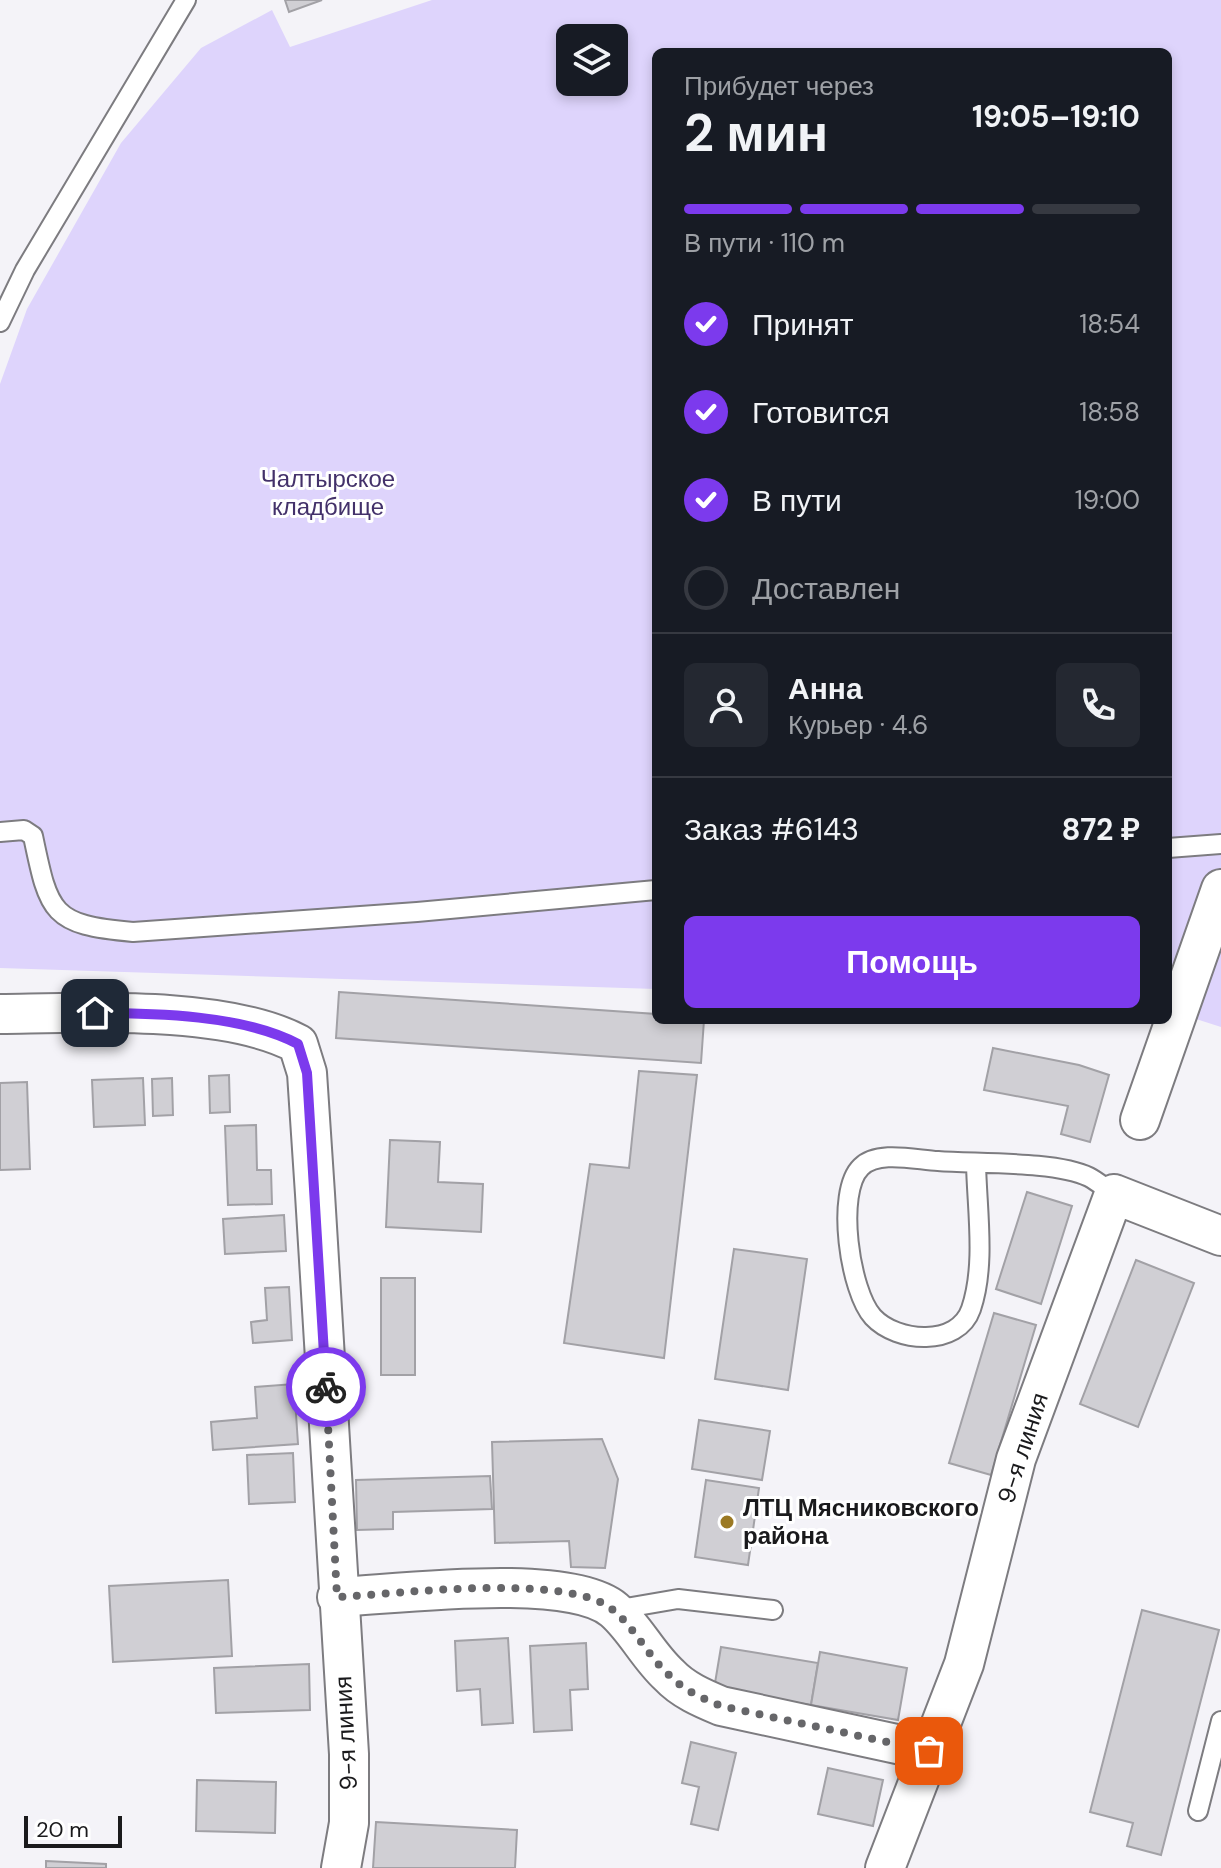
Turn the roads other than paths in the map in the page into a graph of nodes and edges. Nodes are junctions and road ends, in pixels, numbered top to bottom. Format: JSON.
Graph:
{"nodes":[{"id":1,"x":186,"y":0,"type":"edge"},
{"id":2,"x":0,"y":322,"type":"edge"},
{"id":3,"x":0,"y":832,"type":"edge"},
{"id":4,"x":1221,"y":844,"type":"edge"},
{"id":5,"x":1172,"y":848,"type":"edge"},
{"id":6,"x":652,"y":890,"type":"edge"},
{"id":7,"x":1221,"y":890,"type":"edge"},
{"id":8,"x":0,"y":1014,"type":"edge"},
{"id":9,"x":1140,"y":1120,"type":"dead end"},
{"id":10,"x":976,"y":1164,"type":"junction"},
{"id":11,"x":1114,"y":1194,"type":"junction"},
{"id":12,"x":1221,"y":1236,"type":"edge"},
{"id":13,"x":337,"y":1597,"type":"junction"},
{"id":14,"x":614,"y":1610,"type":"junction"},
{"id":15,"x":773,"y":1610,"type":"dead end"},
{"id":16,"x":1221,"y":1721,"type":"edge"},
{"id":17,"x":929,"y":1751,"type":"junction"},
{"id":18,"x":1198,"y":1811,"type":"dead end"},
{"id":19,"x":341,"y":1868,"type":"edge"},
{"id":20,"x":885,"y":1868,"type":"edge"}],
"edges":[{"from":1,"to":2,"type":"lane"},
{"from":3,"to":6,"type":"lane"},
{"from":4,"to":5,"type":"lane"},
{"from":7,"to":9,"type":"street"},
{"from":8,"to":13,"type":"street","name":"9-я линия"},
{"from":10,"to":10,"type":"lane"},
{"from":10,"to":11,"type":"lane"},
{"from":11,"to":12,"type":"street"},
{"from":11,"to":17,"type":"street","name":"9-я линия"},
{"from":13,"to":14,"type":"street"},
{"from":13,"to":19,"type":"street","name":"9-я линия"},
{"from":14,"to":15,"type":"lane"},
{"from":14,"to":17,"type":"street"},
{"from":16,"to":18,"type":"lane"},
{"from":17,"to":20,"type":"street","name":"9-я линия"}]}
